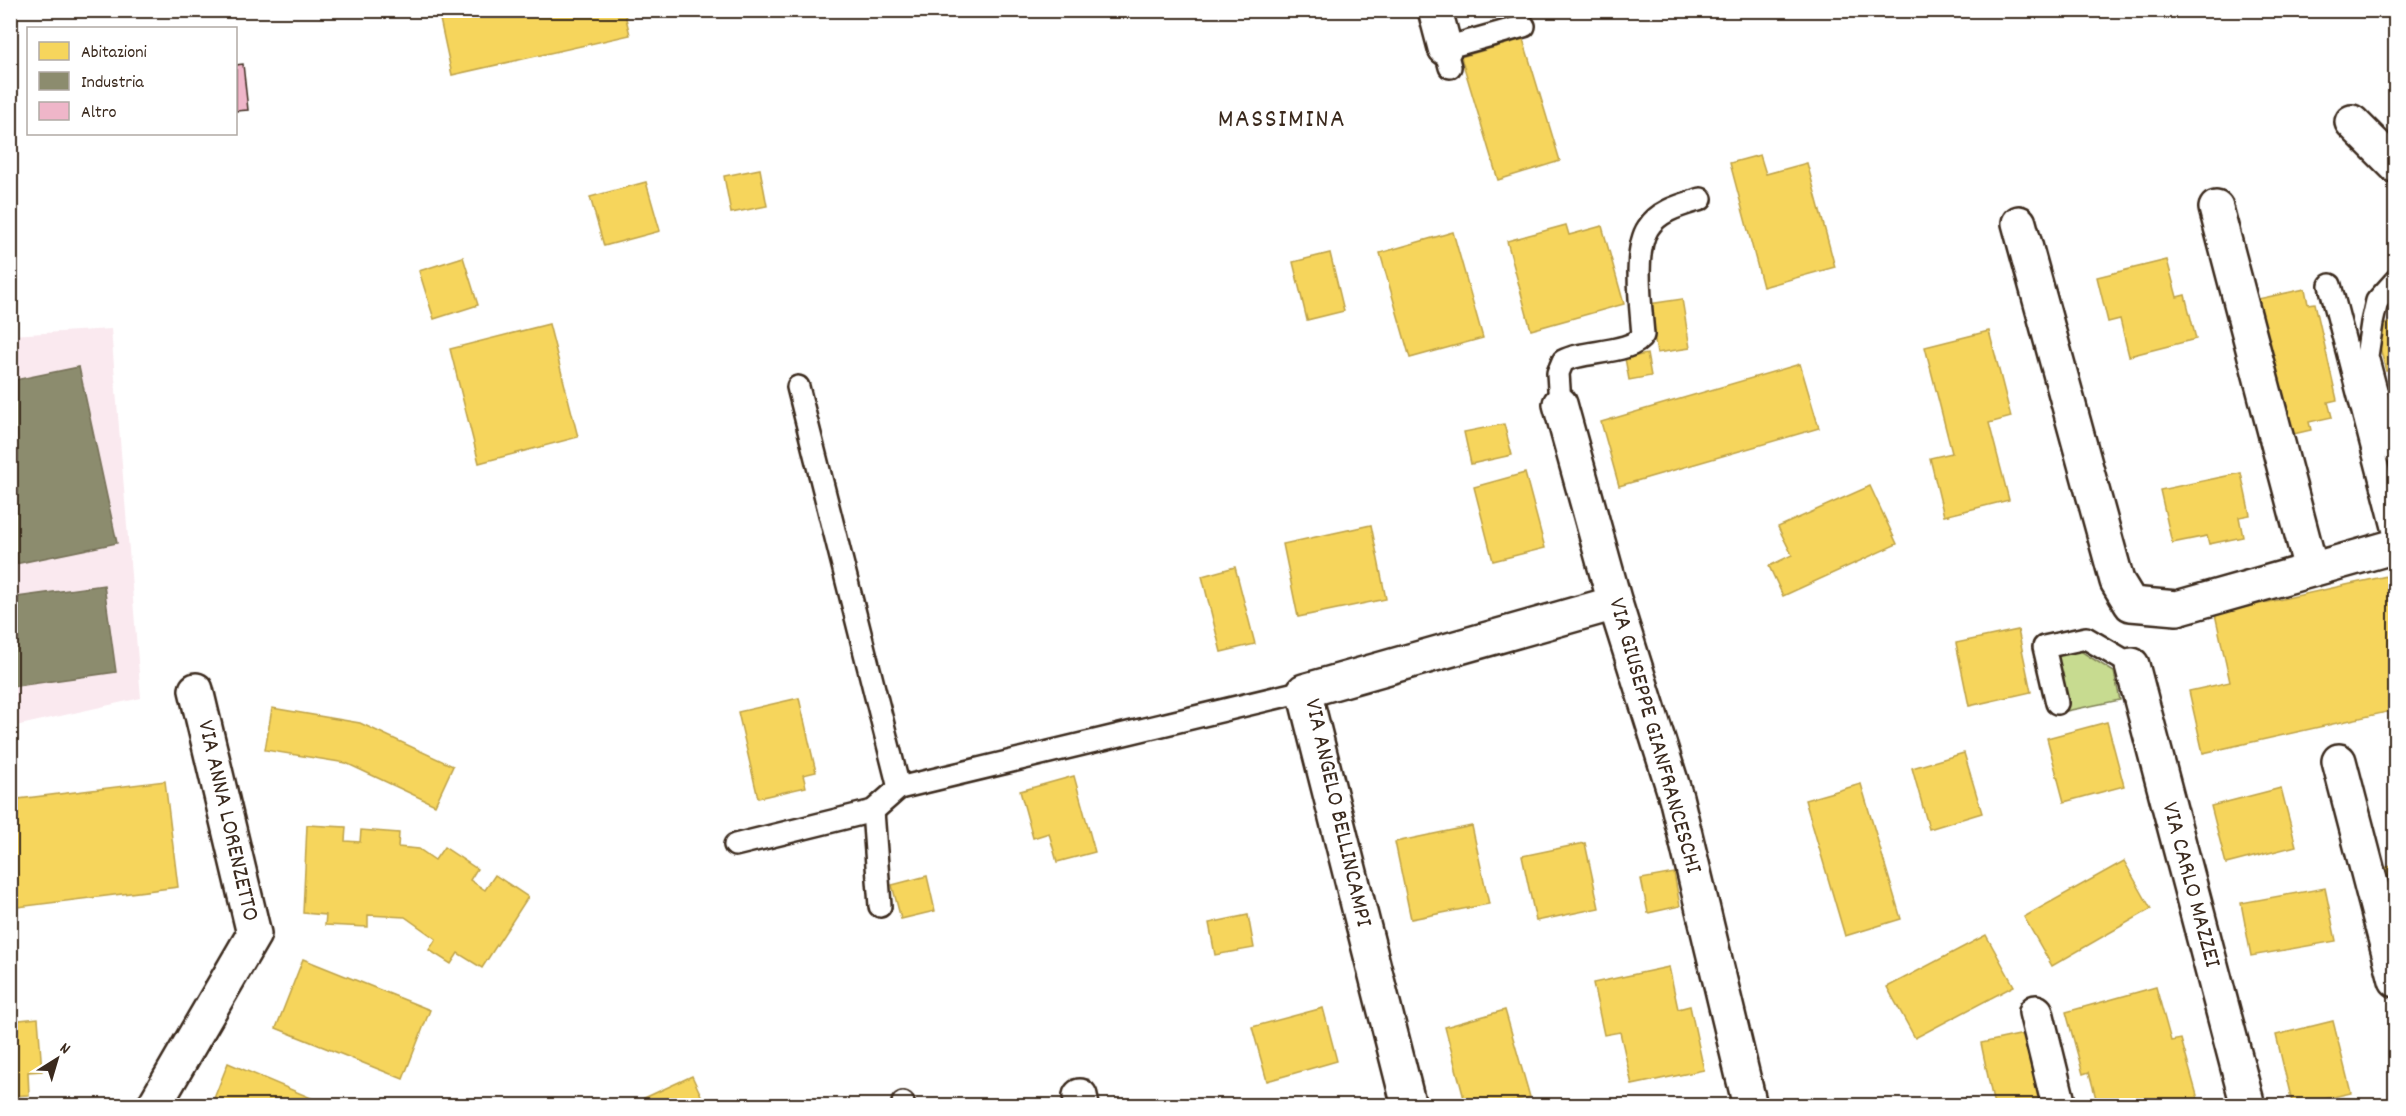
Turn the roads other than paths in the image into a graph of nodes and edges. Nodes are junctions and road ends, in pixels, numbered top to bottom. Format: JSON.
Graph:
{"nodes":[{"id":1,"x":1435,"y":10,"type":"edge"},
{"id":2,"x":1524,"y":26,"type":"dead end"},
{"id":3,"x":1448,"y":58,"type":"joint"},
{"id":4,"x":2352,"y":122,"type":"dead end"},
{"id":5,"x":2396,"y":166,"type":"edge"},
{"id":6,"x":1701,"y":199,"type":"dead end"},
{"id":7,"x":2216,"y":208,"type":"dead end"},
{"id":8,"x":2019,"y":223,"type":"dead end"},
{"id":9,"x":2396,"y":280,"type":"edge"},
{"id":10,"x":2330,"y":285,"type":"dead end"},
{"id":11,"x":798,"y":387,"type":"dead end"},
{"id":12,"x":1560,"y":404,"type":"joint"},
{"id":13,"x":2396,"y":454,"type":"edge"},
{"id":14,"x":2396,"y":539,"type":"edge"},
{"id":15,"x":2396,"y":546,"type":"edge"},
{"id":16,"x":2311,"y":569,"type":"junction"},
{"id":17,"x":1615,"y":603,"type":"junction"},
{"id":18,"x":2132,"y":665,"type":"joint"},
{"id":19,"x":196,"y":690,"type":"dead end"},
{"id":20,"x":1304,"y":691,"type":"junction"},
{"id":21,"x":2057,"y":703,"type":"dead end"},
{"id":22,"x":2339,"y":761,"type":"dead end"},
{"id":23,"x":899,"y":788,"type":"junction"},
{"id":24,"x":873,"y":811,"type":"junction"},
{"id":25,"x":735,"y":845,"type":"dead end"},
{"id":26,"x":880,"y":906,"type":"dead end"},
{"id":27,"x":2396,"y":980,"type":"edge"},
{"id":28,"x":2036,"y":1012,"type":"dead end"},
{"id":29,"x":154,"y":1106,"type":"edge"},
{"id":30,"x":1409,"y":1106,"type":"edge"},
{"id":31,"x":1750,"y":1106,"type":"edge"},
{"id":32,"x":2059,"y":1106,"type":"edge"},
{"id":33,"x":2248,"y":1106,"type":"edge"}],
"edges":[{"from":1,"to":3,"type":"street"},
{"from":2,"to":3,"type":"lane"},
{"from":4,"to":5,"type":"street"},
{"from":6,"to":12,"type":"lane"},
{"from":7,"to":16,"type":"street"},
{"from":8,"to":16,"type":"street"},
{"from":9,"to":13,"type":"lane"},
{"from":10,"to":14,"type":"lane"},
{"from":11,"to":23,"type":"lane"},
{"from":12,"to":17,"type":"street","name":"VIA GIUSEPPE GIANFRANCESCHI"},
{"from":15,"to":16,"type":"street"},
{"from":17,"to":20,"type":"street","name":"VIA ANGELO BELLINCAMPI"},
{"from":17,"to":31,"type":"street","name":"VIA GIUSEPPE GIANFRANCESCHI"},
{"from":18,"to":21,"type":"lane"},
{"from":18,"to":33,"type":"street","name":"VIA CARLO MAZZEI"},
{"from":19,"to":29,"type":"street","name":"VIA ANNA LORENZETTO"},
{"from":20,"to":23,"type":"lane"},
{"from":20,"to":30,"type":"street","name":"VIA ANGELO BELLINCAMPI"},
{"from":22,"to":27,"type":"street"},
{"from":23,"to":24,"type":"lane"},
{"from":24,"to":25,"type":"lane"},
{"from":24,"to":26,"type":"lane"},
{"from":28,"to":32,"type":"street"}]}
